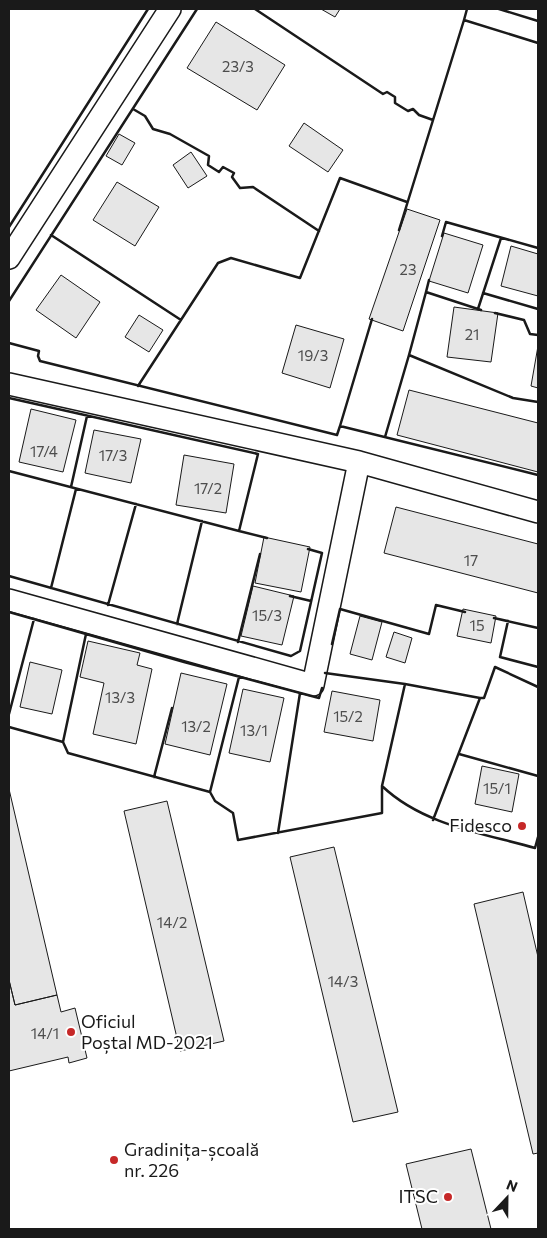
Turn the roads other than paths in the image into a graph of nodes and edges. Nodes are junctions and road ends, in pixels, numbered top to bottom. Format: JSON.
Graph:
{"nodes":[{"id":1,"x":170,"y":9,"type":"edge"},
{"id":2,"x":9,"y":258,"type":"edge"},
{"id":3,"x":9,"y":384,"type":"edge"},
{"id":4,"x":359,"y":462,"type":"junction"},
{"id":5,"x":538,"y":512,"type":"edge"},
{"id":6,"x":9,"y":600,"type":"edge"}],
"edges":[{"from":1,"to":2,"type":"street"},
{"from":3,"to":4,"type":"street"},
{"from":4,"to":5,"type":"street"},
{"from":4,"to":6,"type":"street"}]}
